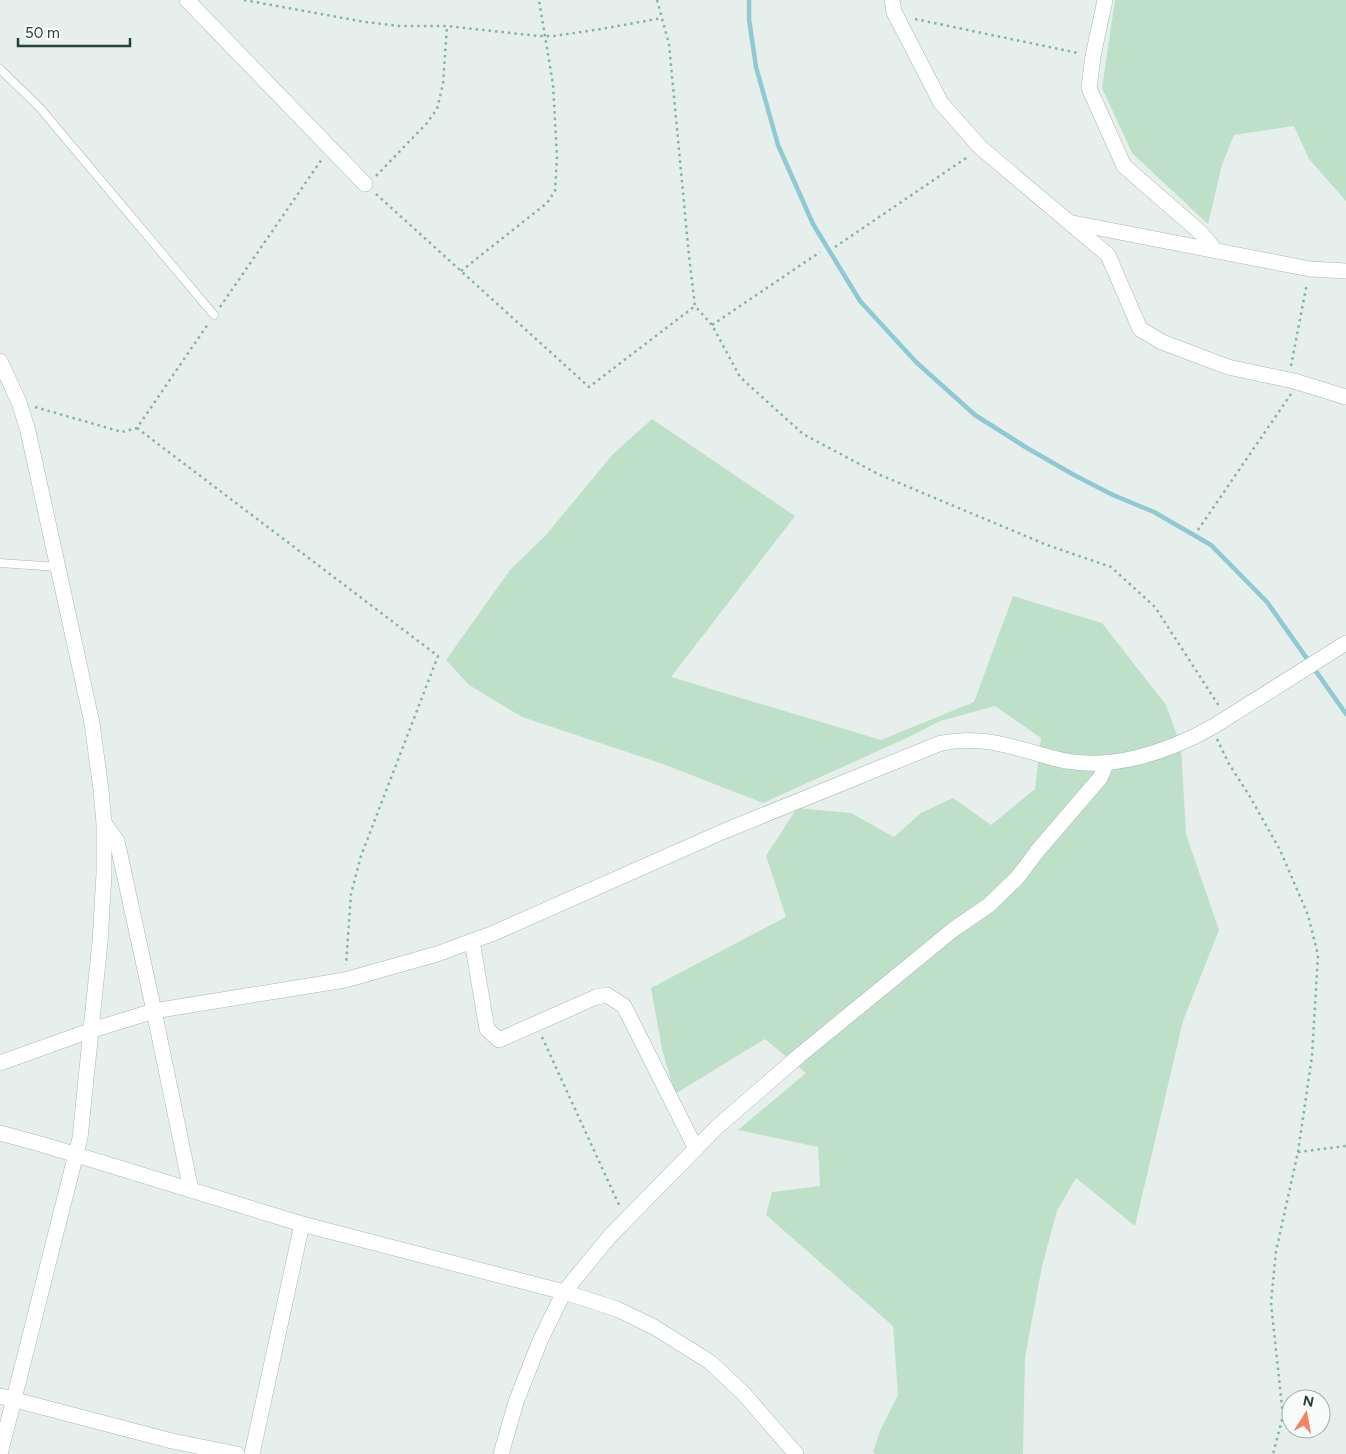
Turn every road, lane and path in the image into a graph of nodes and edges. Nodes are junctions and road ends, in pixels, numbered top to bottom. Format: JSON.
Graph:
{"nodes":[{"id":1,"x":187,"y":0,"type":"edge"},
{"id":2,"x":244,"y":0,"type":"edge"},
{"id":3,"x":538,"y":0,"type":"edge"},
{"id":4,"x":657,"y":0,"type":"edge"},
{"id":5,"x":892,"y":0,"type":"edge"},
{"id":6,"x":1105,"y":0,"type":"edge"},
{"id":7,"x":896,"y":15,"type":"junction"},
{"id":8,"x":662,"y":18,"type":"junction"},
{"id":9,"x":447,"y":26,"type":"junction"},
{"id":10,"x":545,"y":36,"type":"junction"},
{"id":11,"x":1093,"y":56,"type":"junction"},
{"id":12,"x":0,"y":69,"type":"edge"},
{"id":13,"x":330,"y":147,"type":"junction"},
{"id":14,"x":981,"y":148,"type":"junction"},
{"id":15,"x":366,"y":185,"type":"junction"},
{"id":16,"x":1071,"y":223,"type":"junction"},
{"id":17,"x":835,"y":247,"type":"dead end"},
{"id":18,"x":1216,"y":251,"type":"junction"},
{"id":19,"x":820,"y":252,"type":"dead end"},
{"id":20,"x":1310,"y":269,"type":"junction"},
{"id":21,"x":460,"y":271,"type":"junction"},
{"id":22,"x":1346,"y":271,"type":"edge"},
{"id":23,"x":695,"y":306,"type":"junction"},
{"id":24,"x":214,"y":315,"type":"junction"},
{"id":25,"x":712,"y":325,"type":"junction"},
{"id":26,"x":0,"y":361,"type":"edge"},
{"id":27,"x":1291,"y":380,"type":"junction"},
{"id":28,"x":1346,"y":397,"type":"edge"},
{"id":29,"x":19,"y":402,"type":"junction"},
{"id":30,"x":137,"y":428,"type":"junction"},
{"id":31,"x":1198,"y":530,"type":"dead end"},
{"id":32,"x":0,"y":564,"type":"edge"},
{"id":33,"x":58,"y":567,"type":"junction"},
{"id":34,"x":1346,"y":643,"type":"edge"},
{"id":35,"x":1220,"y":722,"type":"junction"},
{"id":36,"x":1107,"y":762,"type":"junction"},
{"id":37,"x":104,"y":823,"type":"junction"},
{"id":38,"x":472,"y":941,"type":"junction"},
{"id":39,"x":345,"y":980,"type":"junction"},
{"id":40,"x":154,"y":1011,"type":"junction"},
{"id":41,"x":536,"y":1024,"type":"junction"},
{"id":42,"x":92,"y":1030,"type":"junction"},
{"id":43,"x":0,"y":1062,"type":"edge"},
{"id":44,"x":0,"y":1133,"type":"edge"},
{"id":45,"x":1346,"y":1146,"type":"edge"},
{"id":46,"x":696,"y":1148,"type":"junction"},
{"id":47,"x":1298,"y":1152,"type":"junction"},
{"id":48,"x":77,"y":1155,"type":"junction"},
{"id":49,"x":191,"y":1190,"type":"junction"},
{"id":50,"x":626,"y":1220,"type":"junction"},
{"id":51,"x":302,"y":1224,"type":"junction"},
{"id":52,"x":564,"y":1292,"type":"junction"},
{"id":53,"x":7,"y":1398,"type":"edge"},
{"id":54,"x":172,"y":1447,"type":"edge"},
{"id":55,"x":0,"y":1454,"type":"edge"},
{"id":56,"x":237,"y":1454,"type":"edge"},
{"id":57,"x":252,"y":1454,"type":"edge"},
{"id":58,"x":501,"y":1454,"type":"edge"},
{"id":59,"x":796,"y":1454,"type":"edge"},
{"id":60,"x":1273,"y":1454,"type":"edge"}],
"edges":[{"from":1,"to":13,"type":"street"},
{"from":2,"to":9,"type":"path"},
{"from":3,"to":10,"type":"path"},
{"from":4,"to":8,"type":"path"},
{"from":5,"to":7,"type":"street"},
{"from":6,"to":11,"type":"street"},
{"from":7,"to":11,"type":"path"},
{"from":7,"to":14,"type":"street"},
{"from":8,"to":10,"type":"path"},
{"from":8,"to":23,"type":"path"},
{"from":9,"to":10,"type":"path"},
{"from":9,"to":15,"type":"path"},
{"from":10,"to":21,"type":"path"},
{"from":11,"to":18,"type":"street"},
{"from":12,"to":24,"type":"lane"},
{"from":13,"to":15,"type":"street"},
{"from":13,"to":24,"type":"path"},
{"from":14,"to":16,"type":"street"},
{"from":14,"to":17,"type":"path"},
{"from":15,"to":21,"type":"path"},
{"from":16,"to":18,"type":"street"},
{"from":16,"to":27,"type":"street"},
{"from":18,"to":20,"type":"street"},
{"from":19,"to":25,"type":"path"},
{"from":20,"to":22,"type":"street"},
{"from":20,"to":27,"type":"path"},
{"from":21,"to":23,"type":"path"},
{"from":23,"to":25,"type":"path"},
{"from":24,"to":30,"type":"path"},
{"from":25,"to":35,"type":"path"},
{"from":26,"to":29,"type":"street"},
{"from":27,"to":28,"type":"street"},
{"from":27,"to":31,"type":"path"},
{"from":29,"to":30,"type":"path"},
{"from":29,"to":33,"type":"street"},
{"from":30,"to":39,"type":"path"},
{"from":32,"to":33,"type":"lane"},
{"from":33,"to":37,"type":"street"},
{"from":34,"to":35,"type":"street"},
{"from":35,"to":36,"type":"street"},
{"from":35,"to":47,"type":"path"},
{"from":36,"to":38,"type":"street"},
{"from":36,"to":46,"type":"street"},
{"from":37,"to":40,"type":"street"},
{"from":37,"to":42,"type":"street"},
{"from":38,"to":39,"type":"street"},
{"from":38,"to":41,"type":"street"},
{"from":39,"to":40,"type":"street"},
{"from":40,"to":42,"type":"street"},
{"from":40,"to":49,"type":"street"},
{"from":41,"to":46,"type":"street"},
{"from":41,"to":50,"type":"path"},
{"from":42,"to":43,"type":"street"},
{"from":42,"to":48,"type":"street"},
{"from":44,"to":48,"type":"street"},
{"from":45,"to":47,"type":"path"},
{"from":46,"to":50,"type":"street"},
{"from":47,"to":60,"type":"path"},
{"from":48,"to":49,"type":"street"},
{"from":48,"to":53,"type":"street"},
{"from":49,"to":51,"type":"street"},
{"from":50,"to":52,"type":"street"},
{"from":51,"to":52,"type":"street"},
{"from":51,"to":57,"type":"street"},
{"from":52,"to":58,"type":"street"},
{"from":52,"to":59,"type":"street"},
{"from":53,"to":54,"type":"street"},
{"from":53,"to":55,"type":"street"},
{"from":54,"to":56,"type":"street"}]}
